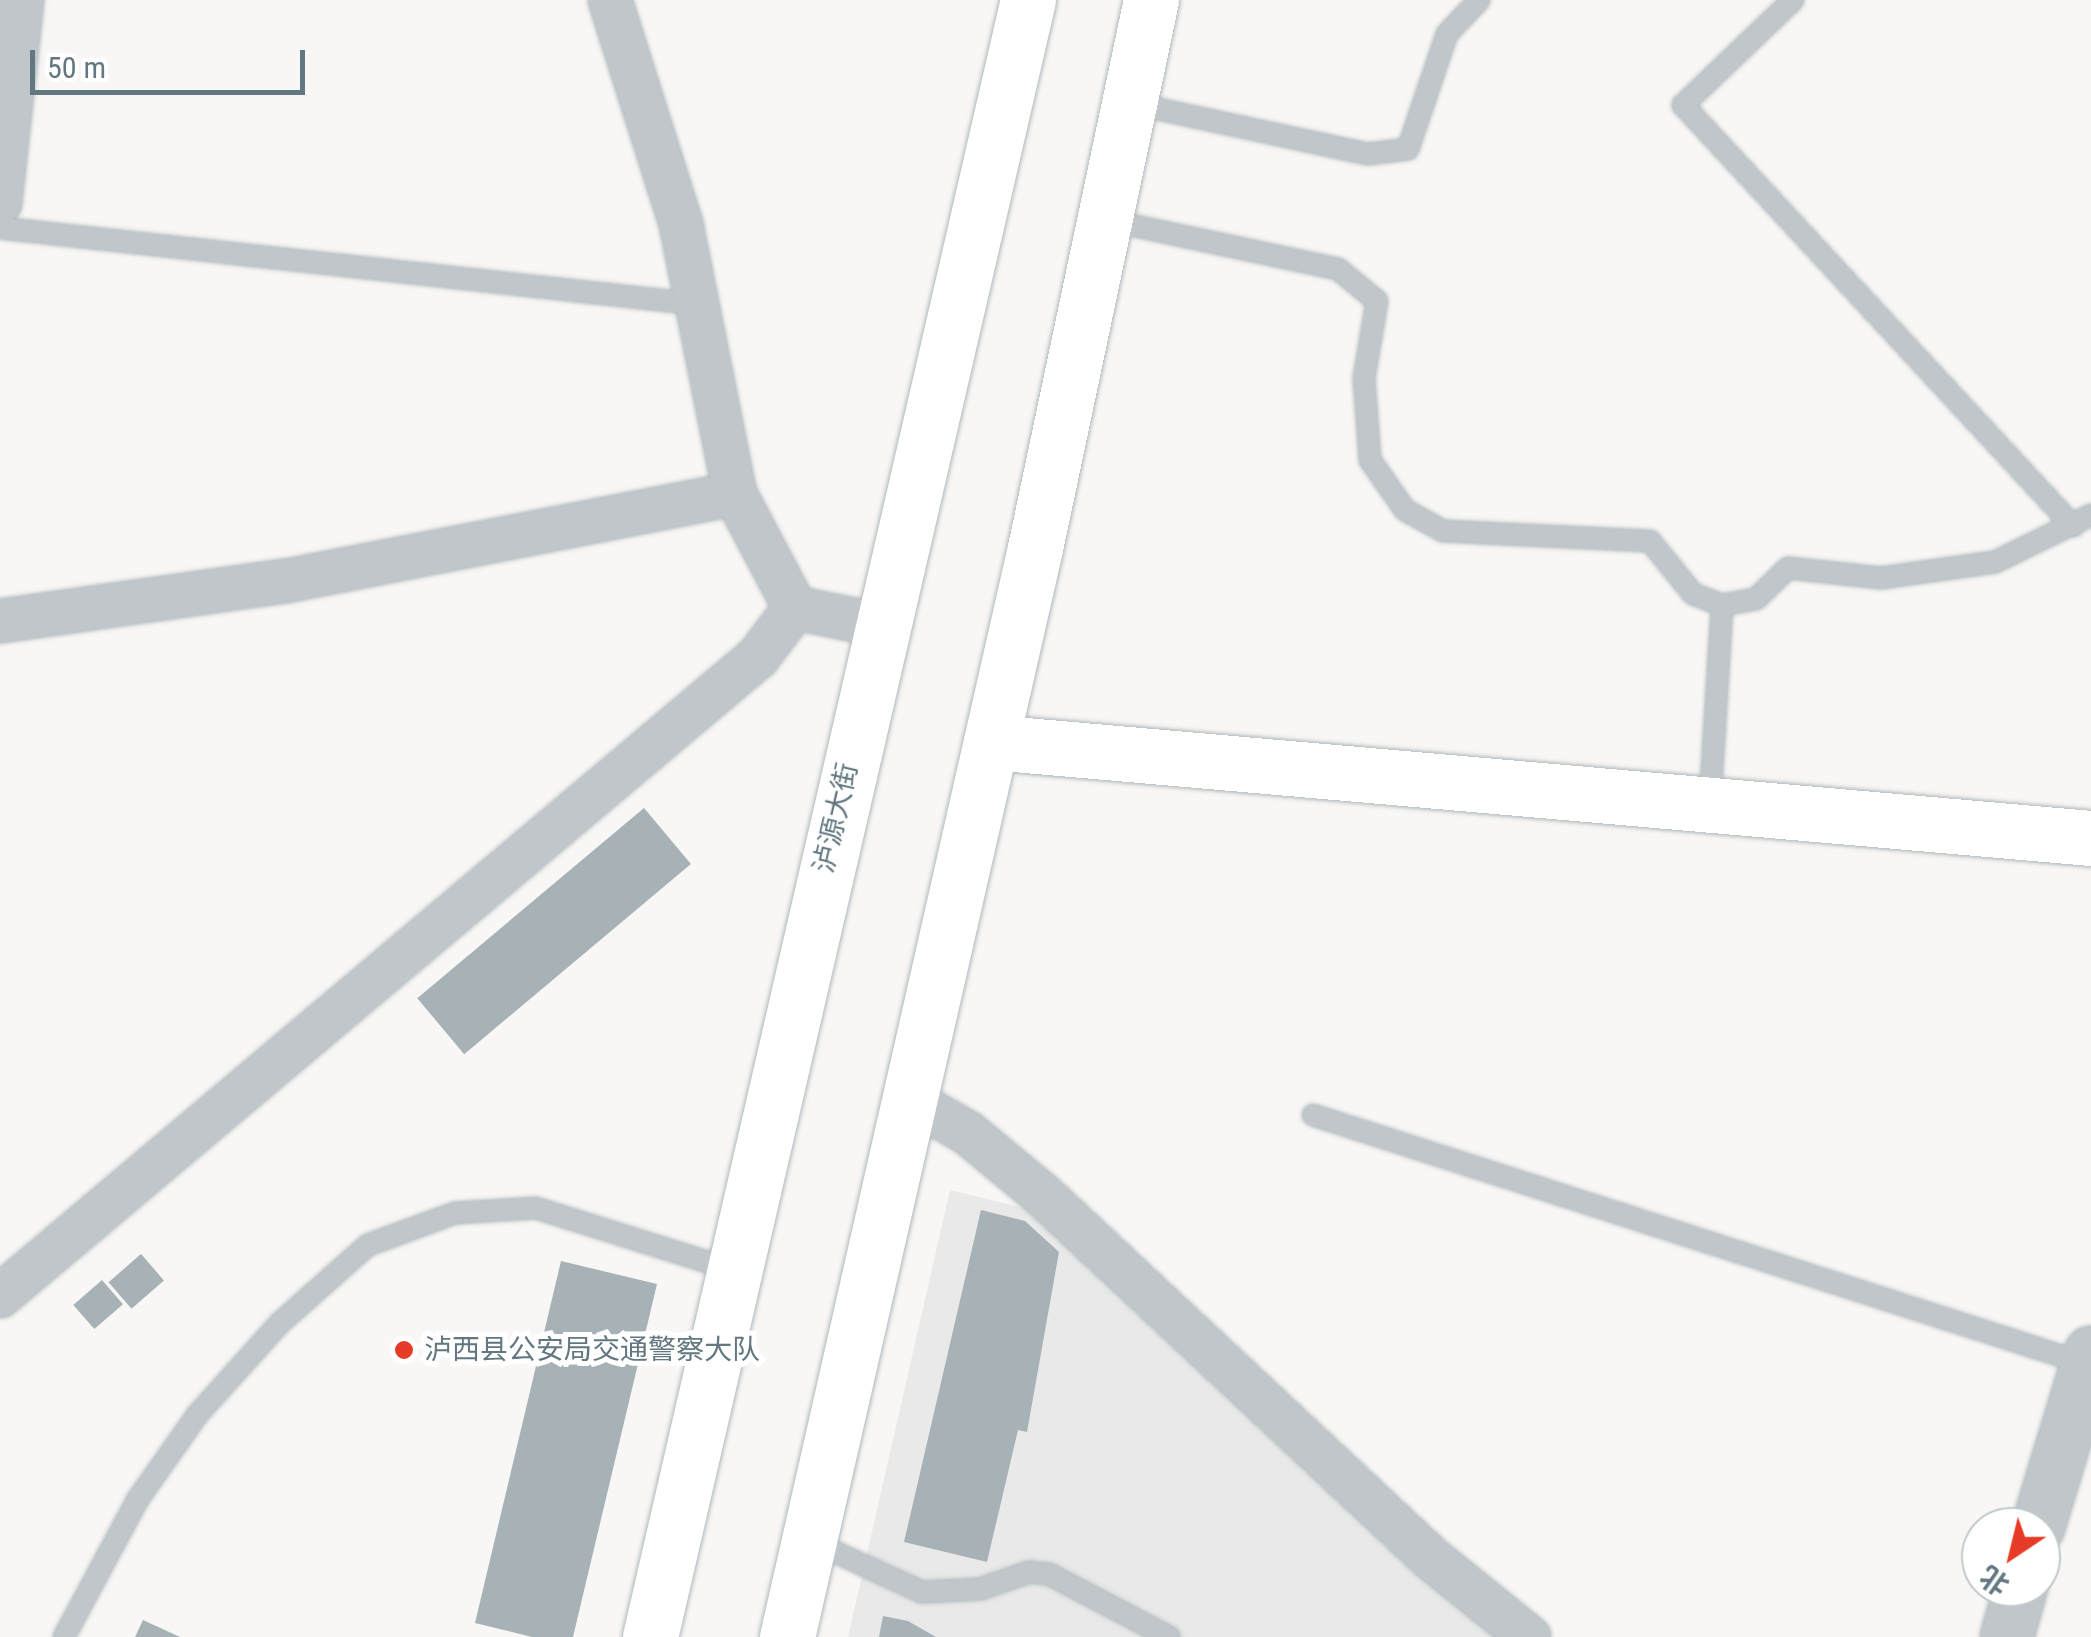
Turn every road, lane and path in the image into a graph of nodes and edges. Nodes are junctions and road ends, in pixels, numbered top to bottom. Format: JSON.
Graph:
{"nodes":[{"id":1,"x":22,"y":0,"type":"edge"},
{"id":2,"x":610,"y":0,"type":"edge"},
{"id":3,"x":1028,"y":0,"type":"edge"},
{"id":4,"x":1152,"y":0,"type":"edge"},
{"id":5,"x":1479,"y":0,"type":"edge"},
{"id":6,"x":1793,"y":0,"type":"edge"},
{"id":7,"x":1130,"y":102,"type":"junction"},
{"id":8,"x":0,"y":203,"type":"edge"},
{"id":9,"x":1105,"y":219,"type":"junction"},
{"id":10,"x":0,"y":228,"type":"edge"},
{"id":11,"x":696,"y":304,"type":"junction"},
{"id":12,"x":735,"y":494,"type":"junction"},
{"id":13,"x":2082,"y":521,"type":"edge"},
{"id":14,"x":1722,"y":605,"type":"junction"},
{"id":15,"x":795,"y":608,"type":"junction"},
{"id":16,"x":0,"y":622,"type":"edge"},
{"id":17,"x":880,"y":626,"type":"junction"},
{"id":18,"x":991,"y":742,"type":"junction"},
{"id":19,"x":1710,"y":806,"type":"junction"},
{"id":20,"x":2091,"y":838,"type":"edge"},
{"id":21,"x":909,"y":1099,"type":"junction"},
{"id":22,"x":1313,"y":1115,"type":"dead end"},
{"id":23,"x":732,"y":1270,"type":"junction"},
{"id":24,"x":0,"y":1296,"type":"edge"},
{"id":25,"x":2089,"y":1359,"type":"edge"},
{"id":26,"x":2044,"y":1507,"type":"edge"},
{"id":27,"x":809,"y":1540,"type":"junction"},
{"id":28,"x":2015,"y":1607,"type":"edge"},
{"id":29,"x":64,"y":1637,"type":"edge"},
{"id":30,"x":650,"y":1637,"type":"edge"},
{"id":31,"x":787,"y":1637,"type":"edge"},
{"id":32,"x":1169,"y":1637,"type":"edge"},
{"id":33,"x":1529,"y":1637,"type":"edge"},
{"id":34,"x":2006,"y":1637,"type":"edge"}],
"edges":[{"from":1,"to":8,"type":"street"},
{"from":2,"to":11,"type":"street"},
{"from":3,"to":17,"type":"main road","name":"泸源大街"},
{"from":4,"to":7,"type":"main road"},
{"from":5,"to":7,"type":"lane"},
{"from":6,"to":13,"type":"lane"},
{"from":7,"to":9,"type":"main road"},
{"from":9,"to":14,"type":"lane"},
{"from":9,"to":18,"type":"main road"},
{"from":10,"to":11,"type":"lane"},
{"from":11,"to":12,"type":"street"},
{"from":12,"to":15,"type":"street"},
{"from":12,"to":16,"type":"street"},
{"from":13,"to":14,"type":"lane"},
{"from":14,"to":19,"type":"lane"},
{"from":15,"to":17,"type":"street"},
{"from":15,"to":24,"type":"street"},
{"from":17,"to":23,"type":"main road","name":"泸源大街"},
{"from":18,"to":19,"type":"main road"},
{"from":18,"to":21,"type":"main road"},
{"from":19,"to":20,"type":"main road"},
{"from":21,"to":27,"type":"main road"},
{"from":21,"to":33,"type":"street"},
{"from":22,"to":25,"type":"lane"},
{"from":23,"to":29,"type":"lane"},
{"from":23,"to":30,"type":"main road","name":"泸源大街"},
{"from":25,"to":26,"type":"street"},
{"from":27,"to":31,"type":"main road"},
{"from":27,"to":32,"type":"lane"},
{"from":28,"to":34,"type":"street"}]}
